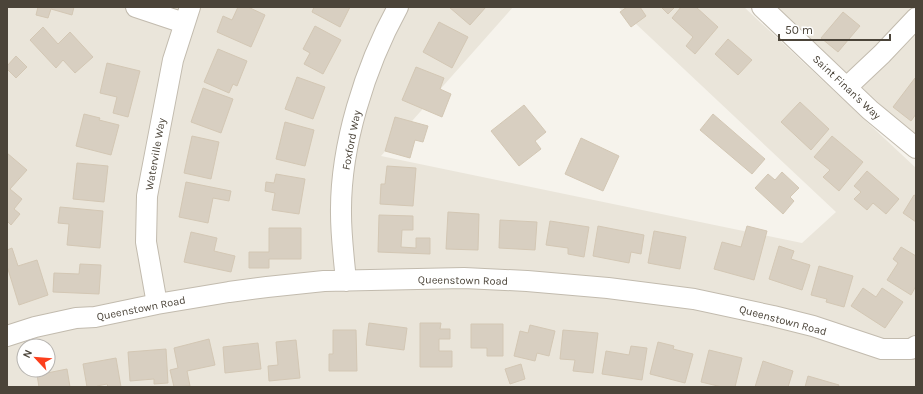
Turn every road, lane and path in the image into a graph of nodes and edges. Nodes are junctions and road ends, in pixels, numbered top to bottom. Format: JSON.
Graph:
{"nodes":[{"id":1,"x":136,"y":7,"type":"edge"},
{"id":2,"x":398,"y":7,"type":"edge"},
{"id":3,"x":762,"y":7,"type":"edge"},
{"id":4,"x":187,"y":15,"type":"edge"},
{"id":5,"x":916,"y":18,"type":"edge"},
{"id":6,"x":847,"y":87,"type":"junction"},
{"id":7,"x":916,"y":148,"type":"edge"},
{"id":8,"x":346,"y":281,"type":"junction"},
{"id":9,"x":157,"y":304,"type":"junction"},
{"id":10,"x":7,"y":336,"type":"edge"},
{"id":11,"x":916,"y":346,"type":"edge"}],
"edges":[{"from":1,"to":4,"type":"street"},
{"from":2,"to":8,"type":"street","name":"Foxford Way"},
{"from":3,"to":6,"type":"street","name":"Saint Finan's Way"},
{"from":4,"to":9,"type":"street","name":"Waterville Way"},
{"from":5,"to":6,"type":"street"},
{"from":6,"to":7,"type":"street","name":"Saint Finan's Way"},
{"from":8,"to":9,"type":"street","name":"Queenstown Road"},
{"from":8,"to":11,"type":"street","name":"Queenstown Road"},
{"from":9,"to":10,"type":"street","name":"Queenstown Road"}]}
